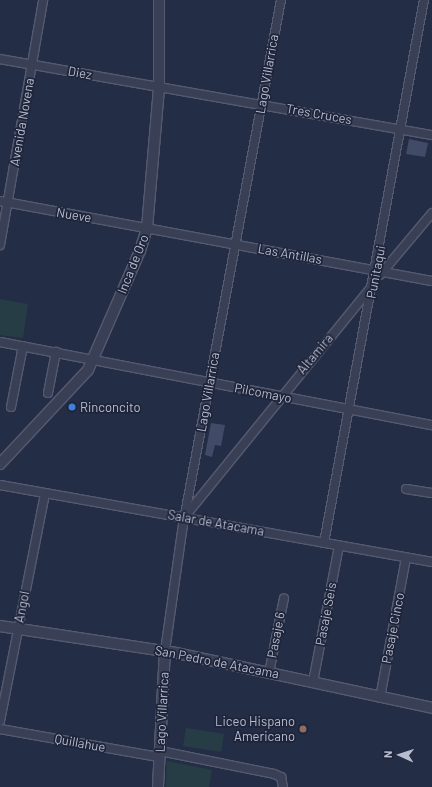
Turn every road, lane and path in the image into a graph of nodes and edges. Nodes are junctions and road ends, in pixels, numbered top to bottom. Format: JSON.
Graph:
{"nodes":[{"id":1,"x":43,"y":0,"type":"edge"},
{"id":2,"x":159,"y":0,"type":"edge"},
{"id":3,"x":281,"y":0,"type":"edge"},
{"id":4,"x":424,"y":0,"type":"edge"},
{"id":5,"x":0,"y":59,"type":"edge"},
{"id":6,"x":32,"y":64,"type":"junction"},
{"id":7,"x":159,"y":87,"type":"junction"},
{"id":8,"x":262,"y":104,"type":"junction"},
{"id":9,"x":402,"y":129,"type":"junction"},
{"id":10,"x":432,"y":135,"type":"edge"},
{"id":11,"x":4,"y":202,"type":"edge"},
{"id":12,"x":432,"y":213,"type":"edge"},
{"id":13,"x":147,"y":228,"type":"junction"},
{"id":14,"x":0,"y":245,"type":"edge"},
{"id":15,"x":235,"y":245,"type":"junction"},
{"id":16,"x":379,"y":270,"type":"junction"},
{"id":17,"x":432,"y":281,"type":"edge"},
{"id":18,"x":373,"y":284,"type":"junction"},
{"id":19,"x":0,"y":342,"type":"edge"},
{"id":20,"x":23,"y":346,"type":"junction"},
{"id":21,"x":56,"y":352,"type":"junction"},
{"id":22,"x":92,"y":361,"type":"junction"},
{"id":23,"x":210,"y":382,"type":"junction"},
{"id":24,"x":48,"y":393,"type":"dead end"},
{"id":25,"x":279,"y":397,"type":"junction"},
{"id":26,"x":11,"y":406,"type":"dead end"},
{"id":27,"x":349,"y":409,"type":"junction"},
{"id":28,"x":432,"y":425,"type":"edge"},
{"id":29,"x":0,"y":464,"type":"edge"},
{"id":30,"x":0,"y":485,"type":"edge"},
{"id":31,"x":406,"y":489,"type":"dead end"},
{"id":32,"x":44,"y":493,"type":"junction"},
{"id":33,"x":432,"y":493,"type":"edge"},
{"id":34,"x":185,"y":517,"type":"junction"},
{"id":35,"x":324,"y":543,"type":"junction"},
{"id":36,"x":339,"y":546,"type":"junction"},
{"id":37,"x":406,"y":558,"type":"junction"},
{"id":38,"x":432,"y":562,"type":"edge"},
{"id":39,"x":284,"y":598,"type":"dead end"},
{"id":40,"x":0,"y":626,"type":"edge"},
{"id":41,"x":18,"y":629,"type":"junction"},
{"id":42,"x":165,"y":651,"type":"junction"},
{"id":43,"x":269,"y":673,"type":"junction"},
{"id":44,"x":313,"y":682,"type":"junction"},
{"id":45,"x":380,"y":698,"type":"junction"},
{"id":46,"x":432,"y":708,"type":"edge"},
{"id":47,"x":0,"y":721,"type":"edge"},
{"id":48,"x":0,"y":729,"type":"edge"},
{"id":49,"x":160,"y":754,"type":"junction"},
{"id":50,"x":158,"y":787,"type":"edge"},
{"id":51,"x":283,"y":787,"type":"edge"}],
"edges":[{"from":1,"to":6,"type":"street","name":"Avenida Novena"},
{"from":2,"to":7,"type":"street","name":"Inca de Oro"},
{"from":3,"to":8,"type":"street","name":"Lago Villarrica"},
{"from":4,"to":9,"type":"street","name":"Punitaqui"},
{"from":5,"to":6,"type":"street","name":"Diez"},
{"from":6,"to":7,"type":"street","name":"Diez"},
{"from":6,"to":11,"type":"street","name":"Avenida Novena"},
{"from":7,"to":8,"type":"street","name":"Tres Cruces"},
{"from":7,"to":13,"type":"street","name":"Inca de Oro"},
{"from":8,"to":9,"type":"street","name":"Tres Cruces"},
{"from":8,"to":15,"type":"street","name":"Lago Villarrica"},
{"from":9,"to":10,"type":"street","name":"Tres Cruces"},
{"from":9,"to":16,"type":"street","name":"Punitaqui"},
{"from":11,"to":13,"type":"street","name":"Nueve"},
{"from":11,"to":14,"type":"street","name":"Avenida Novena"},
{"from":12,"to":16,"type":"street"},
{"from":13,"to":15,"type":"street","name":"Las Antillas"},
{"from":13,"to":22,"type":"street","name":"Inca de Oro"},
{"from":15,"to":16,"type":"street","name":"Las Antillas"},
{"from":15,"to":23,"type":"street","name":"Lago Villarrica"},
{"from":16,"to":17,"type":"street","name":"Las Antillas"},
{"from":16,"to":18,"type":"street","name":"Punitaqui"},
{"from":18,"to":25,"type":"street","name":"Altamira"},
{"from":18,"to":27,"type":"street","name":"Punitaqui"},
{"from":19,"to":20,"type":"street","name":"Pilcomayo"},
{"from":20,"to":21,"type":"street","name":"Pilcomayo"},
{"from":20,"to":26,"type":"street"},
{"from":21,"to":22,"type":"street","name":"Pilcomayo"},
{"from":21,"to":24,"type":"street"},
{"from":22,"to":23,"type":"street","name":"Pilcomayo"},
{"from":22,"to":29,"type":"street","name":"Inca de Oro"},
{"from":23,"to":25,"type":"street","name":"Pilcomayo"},
{"from":23,"to":34,"type":"street","name":"Lago Villarrica"},
{"from":25,"to":27,"type":"street","name":"Pilcomayo"},
{"from":25,"to":34,"type":"street","name":"Altamira"},
{"from":27,"to":28,"type":"street","name":"Pilcomayo"},
{"from":27,"to":35,"type":"street","name":"Punitaqui"},
{"from":30,"to":32,"type":"street","name":"Salar de Atacama"},
{"from":31,"to":33,"type":"street"},
{"from":32,"to":34,"type":"street","name":"Salar de Atacama"},
{"from":32,"to":41,"type":"street","name":"Angol"},
{"from":34,"to":35,"type":"street","name":"Salar de Atacama"},
{"from":34,"to":42,"type":"street","name":"Lago Villarrica"},
{"from":35,"to":36,"type":"street","name":"Salar de Atacama"},
{"from":36,"to":37,"type":"street","name":"Salar de Atacama"},
{"from":36,"to":44,"type":"street","name":"Pasaje Seis"},
{"from":37,"to":38,"type":"street","name":"Salar de Atacama"},
{"from":37,"to":45,"type":"street","name":"Pasaje Cinco"},
{"from":39,"to":43,"type":"street","name":"Pasaje 6"},
{"from":40,"to":41,"type":"street","name":"San Pedro de Atacama"},
{"from":41,"to":42,"type":"street","name":"San Pedro de Atacama"},
{"from":41,"to":47,"type":"street","name":"Angol"},
{"from":42,"to":43,"type":"street","name":"San Pedro de Atacama"},
{"from":42,"to":49,"type":"street","name":"Lago Villarrica"},
{"from":43,"to":44,"type":"street","name":"San Pedro de Atacama"},
{"from":44,"to":45,"type":"street","name":"San Pedro de Atacama"},
{"from":45,"to":46,"type":"street","name":"San Pedro de Atacama"},
{"from":48,"to":49,"type":"street","name":"Quillahue"},
{"from":49,"to":50,"type":"street","name":"Lago Villarrica"},
{"from":49,"to":51,"type":"street","name":"Quillahue"}]}
